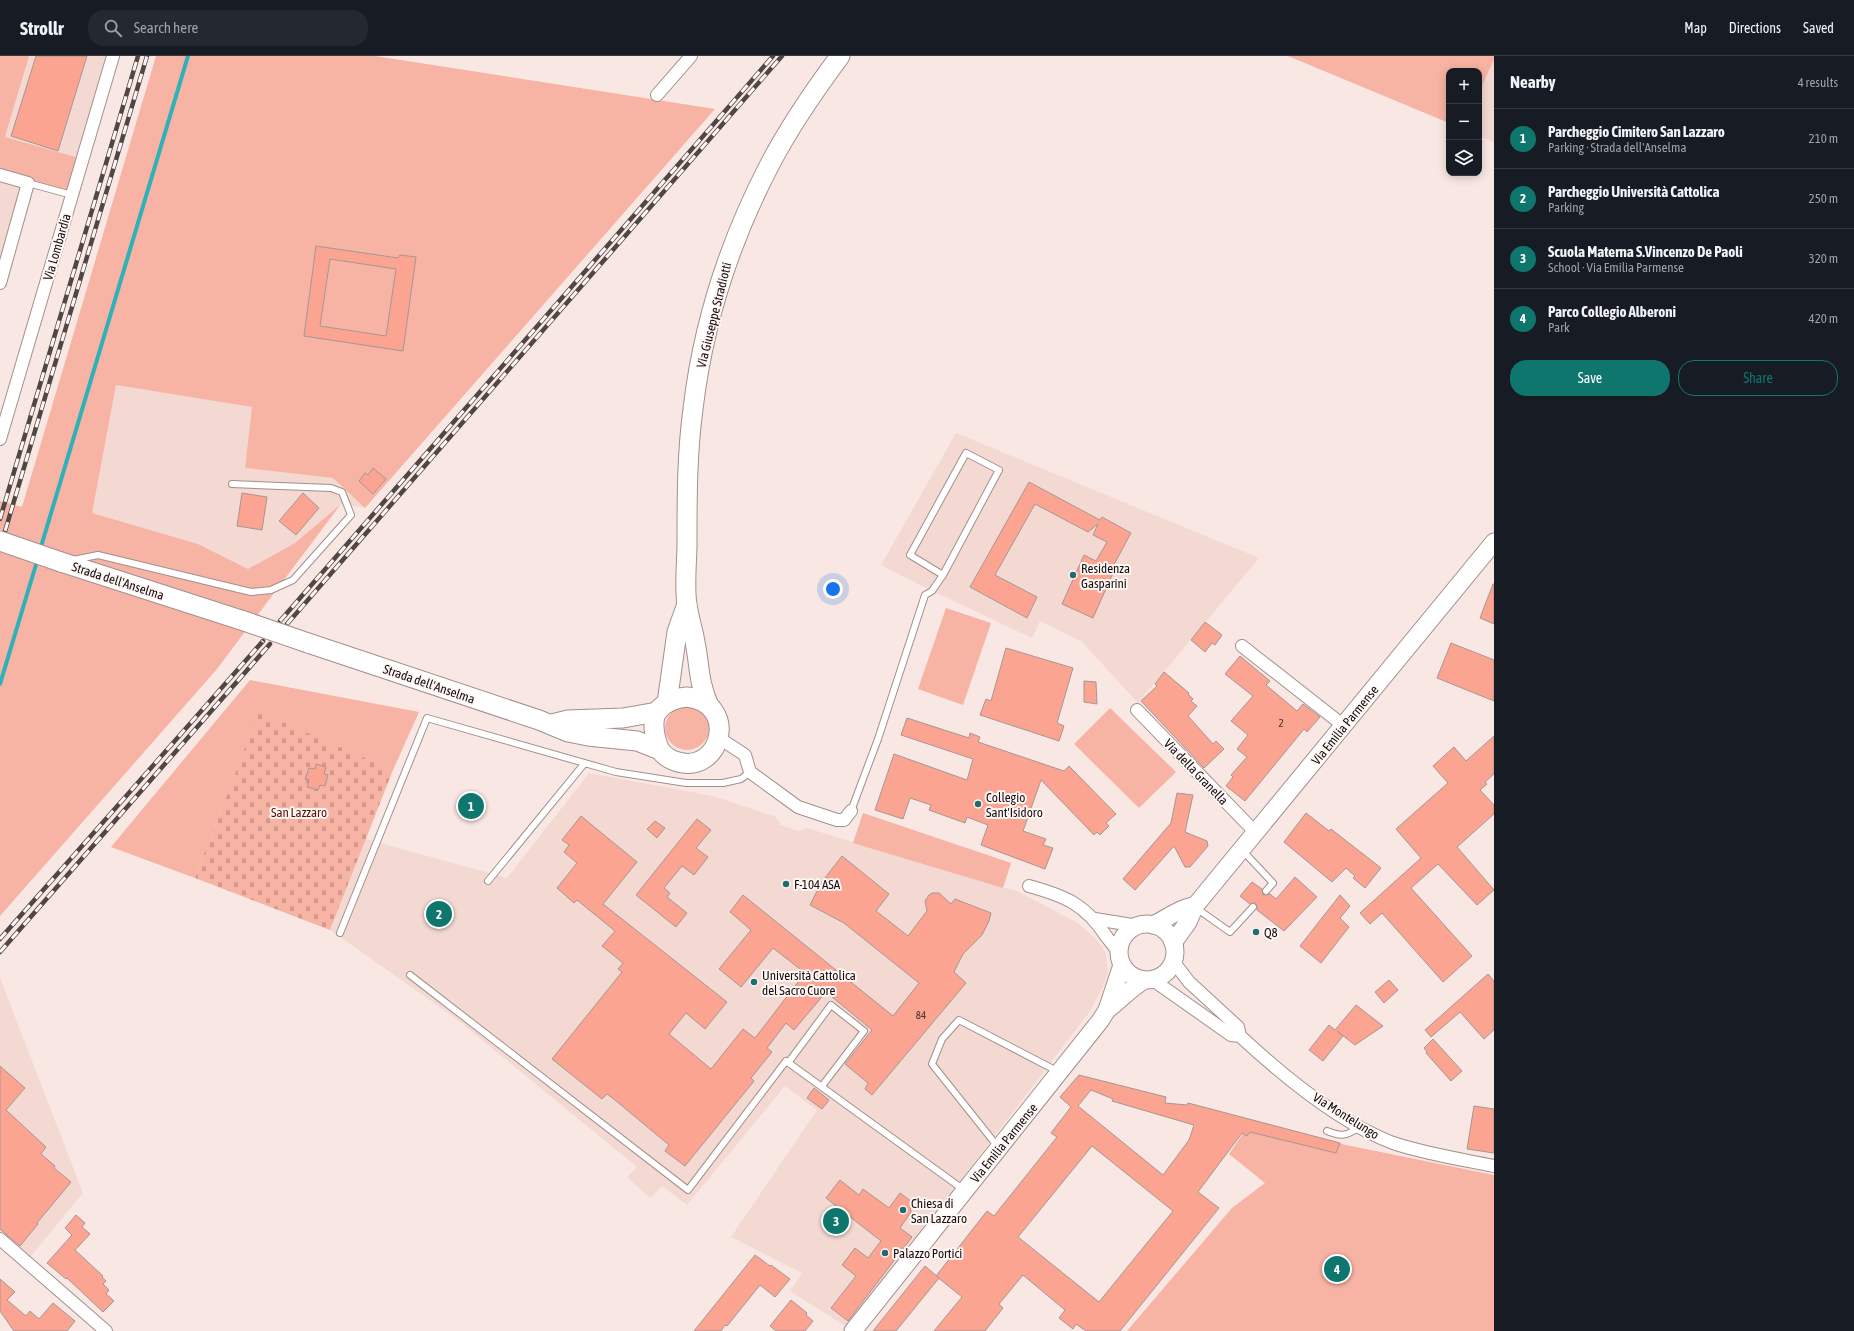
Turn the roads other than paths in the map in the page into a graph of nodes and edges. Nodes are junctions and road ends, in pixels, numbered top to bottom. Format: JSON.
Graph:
{"nodes":[{"id":1,"x":113,"y":56,"type":"edge"},
{"id":2,"x":691,"y":56,"type":"edge"},
{"id":3,"x":840,"y":56,"type":"edge"},
{"id":4,"x":657,"y":95,"type":"dead end"},
{"id":5,"x":0,"y":175,"type":"edge"},
{"id":6,"x":28,"y":183,"type":"junction"},
{"id":7,"x":72,"y":195,"type":"junction"},
{"id":8,"x":0,"y":283,"type":"edge"},
{"id":9,"x":0,"y":439,"type":"edge"},
{"id":10,"x":232,"y":484,"type":"dead end"},
{"id":11,"x":0,"y":541,"type":"edge"},
{"id":12,"x":1494,"y":542,"type":"edge"},
{"id":13,"x":61,"y":562,"type":"junction"},
{"id":14,"x":943,"y":575,"type":"junction"},
{"id":15,"x":687,"y":604,"type":"junction"},
{"id":16,"x":1242,"y":646,"type":"dead end"},
{"id":17,"x":709,"y":706,"type":"junction"},
{"id":18,"x":662,"y":707,"type":"junction"},
{"id":19,"x":1137,"y":710,"type":"dead end"},
{"id":20,"x":550,"y":724,"type":"junction"},
{"id":21,"x":1344,"y":726,"type":"junction"},
{"id":22,"x":719,"y":738,"type":"junction"},
{"id":23,"x":660,"y":750,"type":"junction"},
{"id":24,"x":584,"y":764,"type":"junction"},
{"id":25,"x":750,"y":772,"type":"junction"},
{"id":26,"x":851,"y":811,"type":"joint"},
{"id":27,"x":1256,"y":833,"type":"junction"},
{"id":28,"x":1242,"y":850,"type":"junction"},
{"id":29,"x":488,"y":881,"type":"dead end"},
{"id":30,"x":1029,"y":886,"type":"dead end"},
{"id":31,"x":1266,"y":891,"type":"dead end"},
{"id":32,"x":1195,"y":906,"type":"junction"},
{"id":33,"x":1253,"y":907,"type":"dead end"},
{"id":34,"x":1095,"y":919,"type":"junction"},
{"id":35,"x":1145,"y":926,"type":"junction"},
{"id":36,"x":340,"y":933,"type":"dead end"},
{"id":37,"x":1173,"y":943,"type":"junction"},
{"id":38,"x":1121,"y":960,"type":"junction"},
{"id":39,"x":1173,"y":961,"type":"junction"},
{"id":40,"x":410,"y":976,"type":"dead end"},
{"id":41,"x":1149,"y":980,"type":"junction"},
{"id":42,"x":1107,"y":1010,"type":"junction"},
{"id":43,"x":1240,"y":1036,"type":"junction"},
{"id":44,"x":787,"y":1062,"type":"junction"},
{"id":45,"x":1060,"y":1072,"type":"junction"},
{"id":46,"x":822,"y":1086,"type":"junction"},
{"id":47,"x":1360,"y":1127,"type":"junction"},
{"id":48,"x":1327,"y":1131,"type":"dead end"},
{"id":49,"x":999,"y":1149,"type":"junction"},
{"id":50,"x":1494,"y":1166,"type":"edge"},
{"id":51,"x":966,"y":1191,"type":"junction"},
{"id":52,"x":0,"y":1239,"type":"edge"},
{"id":53,"x":106,"y":1331,"type":"edge"},
{"id":54,"x":853,"y":1331,"type":"edge"}],
"edges":[{"from":1,"to":7,"type":"street","name":"Via Lombardia"},
{"from":2,"to":4,"type":"street"},
{"from":3,"to":15,"type":"main road","name":"Via Giuseppe Stradiotti"},
{"from":5,"to":6,"type":"street"},
{"from":6,"to":7,"type":"lane"},
{"from":6,"to":8,"type":"street"},
{"from":7,"to":9,"type":"street","name":"Via Lombardia"},
{"from":10,"to":13,"type":"lane"},
{"from":11,"to":13,"type":"main road","name":"Strada dell'Anselma","bridge":true},
{"from":12,"to":21,"type":"main road","name":"Via Emilia Parmense"},
{"from":13,"to":20,"type":"main road","name":"Strada dell'Anselma","bridge":true},
{"from":14,"to":14,"type":"lane"},
{"from":14,"to":26,"type":"lane"},
{"from":15,"to":17,"type":"main road","name":"Via Giuseppe Stradiotti"},
{"from":15,"to":18,"type":"main road","name":"Via Giuseppe Stradiotti"},
{"from":16,"to":21,"type":"street"},
{"from":17,"to":18,"type":"main road"},
{"from":17,"to":22,"type":"main road"},
{"from":18,"to":20,"type":"main road"},
{"from":18,"to":23,"type":"main road"},
{"from":19,"to":27,"type":"street","name":"Via della Granella"},
{"from":20,"to":23,"type":"main road","name":"Strada dell'Anselma"},
{"from":21,"to":27,"type":"main road","name":"Via Emilia Parmense"},
{"from":22,"to":23,"type":"main road"},
{"from":22,"to":25,"type":"street"},
{"from":24,"to":25,"type":"lane"},
{"from":24,"to":29,"type":"lane"},
{"from":24,"to":36,"type":"lane"},
{"from":25,"to":26,"type":"street"},
{"from":27,"to":28,"type":"main road","name":"Via Emilia Parmense"},
{"from":28,"to":31,"type":"lane"},
{"from":28,"to":32,"type":"main road","name":"Via Emilia Parmense"},
{"from":30,"to":34,"type":"street"},
{"from":32,"to":33,"type":"lane"},
{"from":32,"to":35,"type":"main road","name":"Via Emilia Parmense"},
{"from":32,"to":37,"type":"main road","name":"Via Emilia Parmense"},
{"from":34,"to":35,"type":"street"},
{"from":34,"to":38,"type":"street"},
{"from":35,"to":37,"type":"main road"},
{"from":35,"to":38,"type":"main road","name":"Via Emilia Parmense"},
{"from":37,"to":39,"type":"main road"},
{"from":38,"to":41,"type":"main road"},
{"from":38,"to":42,"type":"main road","name":"Via Emilia Parmense"},
{"from":39,"to":41,"type":"main road","name":"Via Emilia Parmense"},
{"from":39,"to":43,"type":"street","name":"Via Montelungo"},
{"from":40,"to":44,"type":"lane"},
{"from":41,"to":42,"type":"main road","name":"Via Emilia Parmense"},
{"from":41,"to":43,"type":"street","name":"Via Montelungo"},
{"from":42,"to":45,"type":"main road","name":"Via Emilia Parmense"},
{"from":43,"to":47,"type":"street","name":"Via Montelungo"},
{"from":44,"to":46,"type":"lane"},
{"from":44,"to":46,"type":"lane"},
{"from":45,"to":49,"type":"main road","name":"Via Emilia Parmense"},
{"from":45,"to":49,"type":"lane"},
{"from":46,"to":51,"type":"lane"},
{"from":47,"to":48,"type":"lane"},
{"from":47,"to":50,"type":"street","name":"Via Montelungo"},
{"from":49,"to":51,"type":"main road","name":"Via Emilia Parmense"},
{"from":51,"to":54,"type":"main road","name":"Via Emilia Parmense"},
{"from":52,"to":53,"type":"street"}]}
